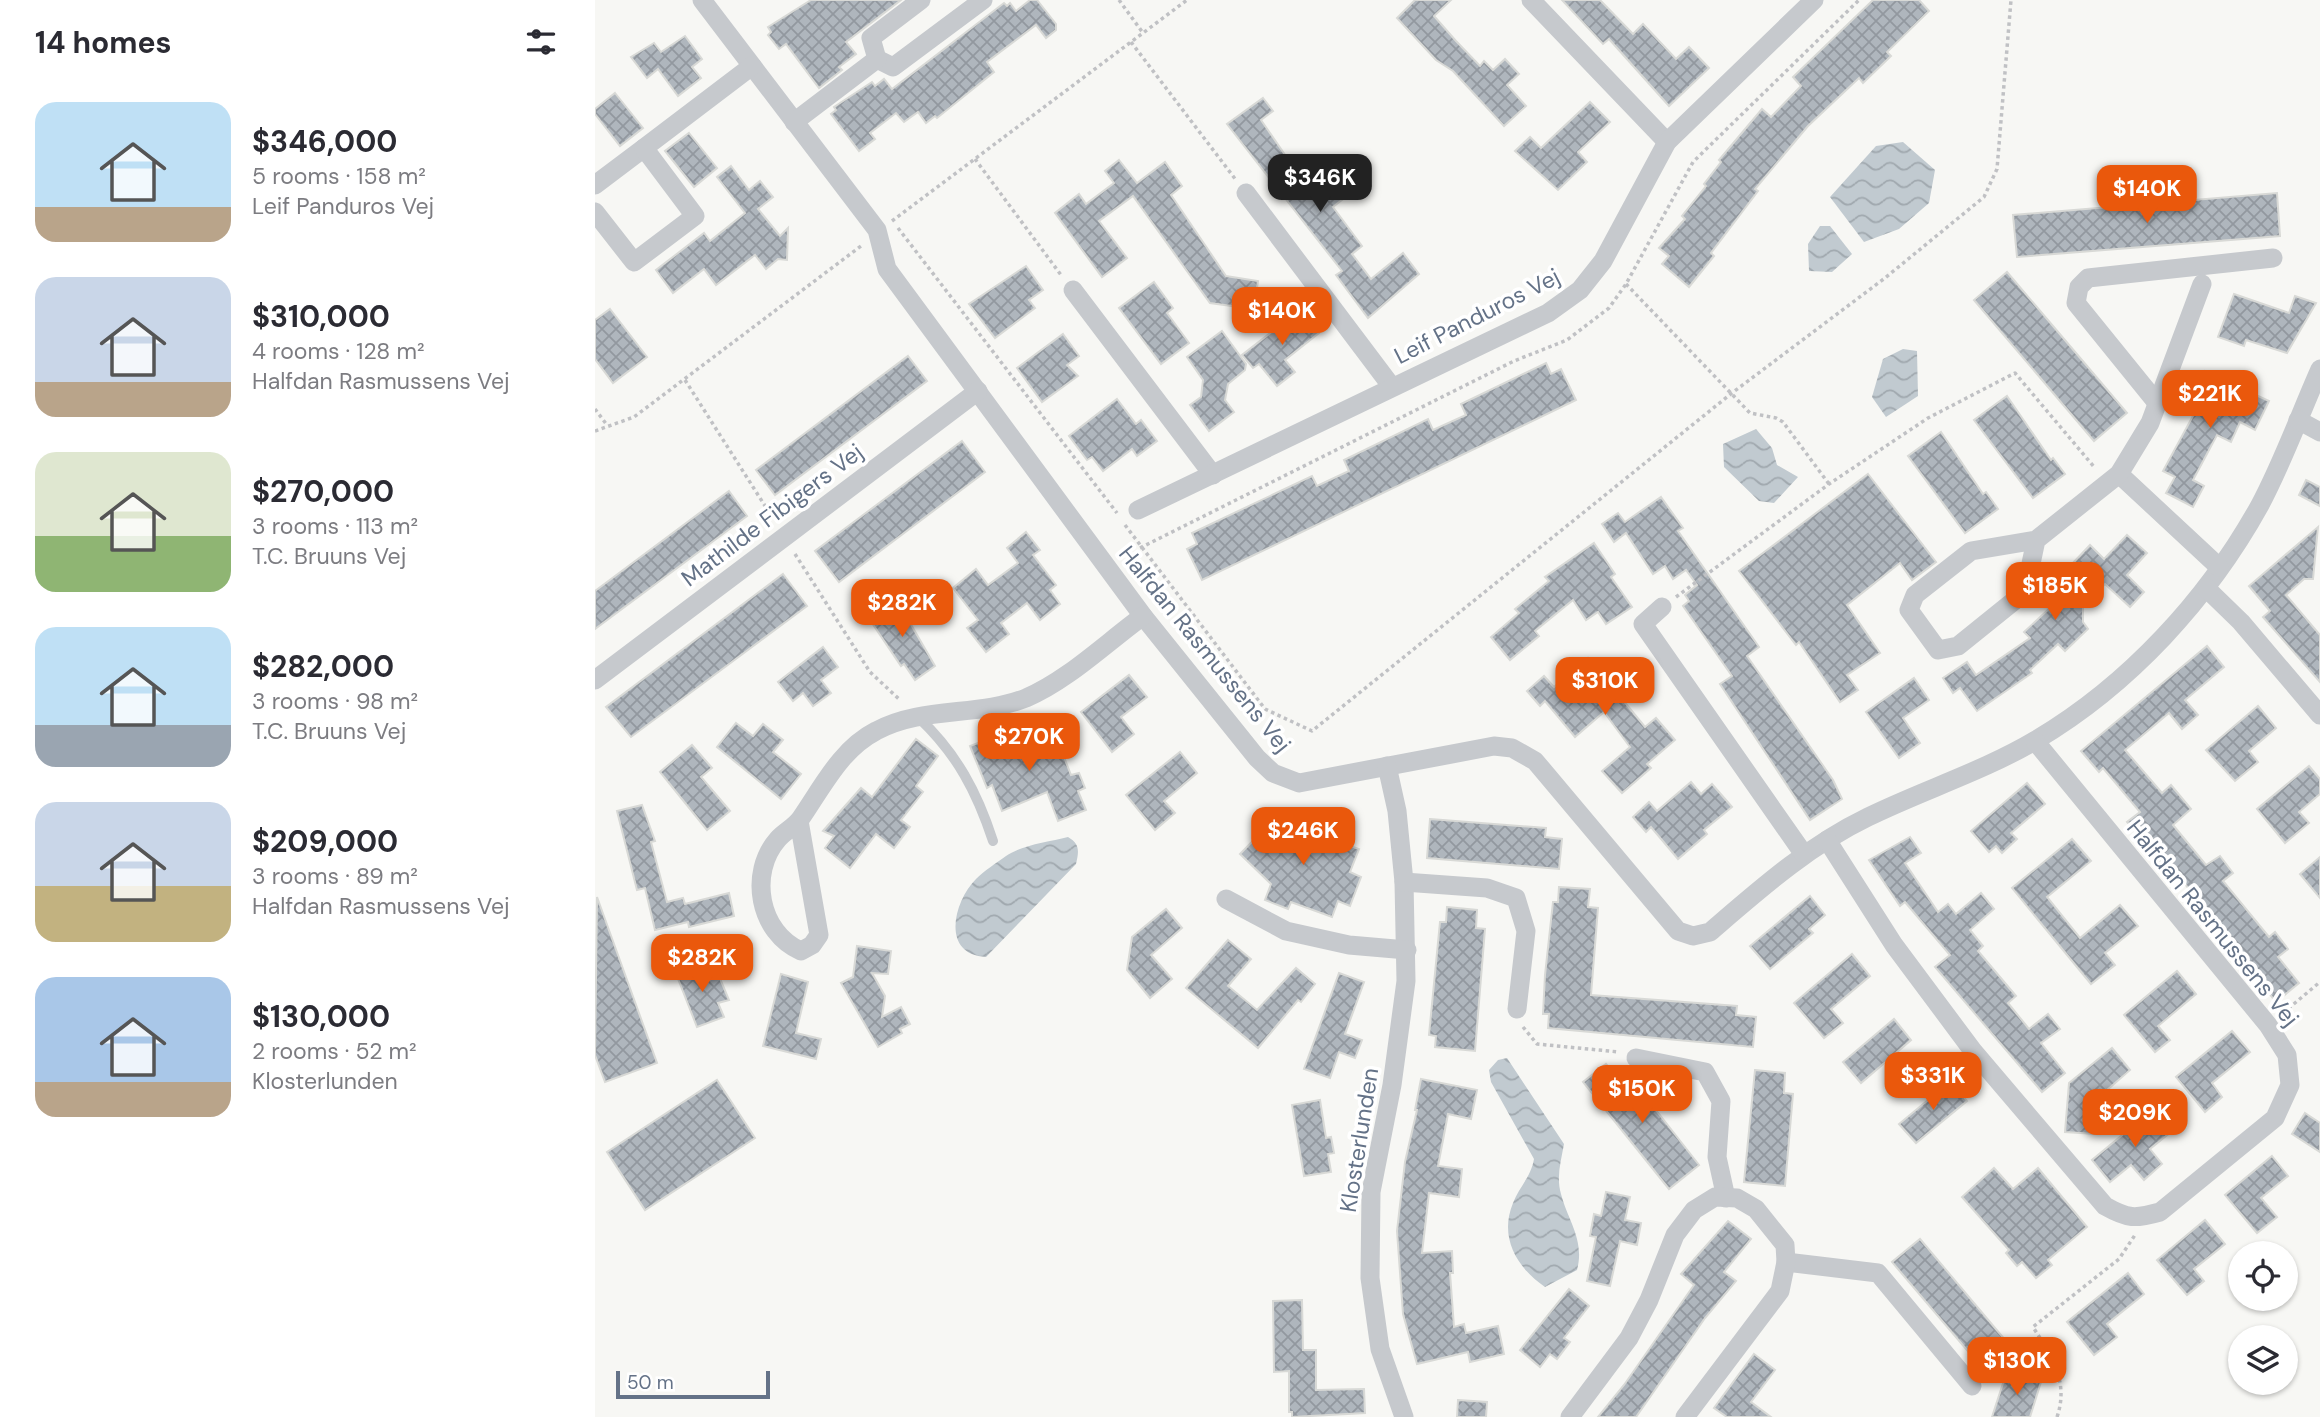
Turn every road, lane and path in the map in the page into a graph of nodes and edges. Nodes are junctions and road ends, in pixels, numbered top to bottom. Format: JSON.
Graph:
{"nodes":[{"id":1,"x":702,"y":0,"type":"edge"},
{"id":2,"x":921,"y":0,"type":"edge"},
{"id":3,"x":983,"y":0,"type":"edge"},
{"id":4,"x":1119,"y":0,"type":"edge"},
{"id":5,"x":1187,"y":0,"type":"edge"},
{"id":6,"x":1531,"y":0,"type":"edge"},
{"id":7,"x":1814,"y":0,"type":"edge"},
{"id":8,"x":2011,"y":0,"type":"edge"},
{"id":9,"x":1143,"y":33,"type":"junction"},
{"id":10,"x":1131,"y":42,"type":"junction"},
{"id":11,"x":877,"y":59,"type":"junction"},
{"id":12,"x":752,"y":66,"type":"junction"},
{"id":13,"x":794,"y":122,"type":"junction"},
{"id":14,"x":1667,"y":142,"type":"junction"},
{"id":15,"x":644,"y":148,"type":"junction"},
{"id":16,"x":975,"y":159,"type":"junction"},
{"id":17,"x":595,"y":185,"type":"edge"},
{"id":18,"x":1246,"y":193,"type":"joint"},
{"id":19,"x":595,"y":212,"type":"edge"},
{"id":20,"x":885,"y":226,"type":"junction"},
{"id":21,"x":2273,"y":258,"type":"dead end"},
{"id":22,"x":1626,"y":284,"type":"dead end"},
{"id":23,"x":2202,"y":284,"type":"dead end"},
{"id":24,"x":1073,"y":290,"type":"joint"},
{"id":25,"x":2320,"y":369,"type":"edge"},
{"id":26,"x":1392,"y":387,"type":"junction"},
{"id":27,"x":978,"y":391,"type":"junction"},
{"id":28,"x":1732,"y":393,"type":"junction"},
{"id":29,"x":2157,"y":403,"type":"junction"},
{"id":30,"x":595,"y":409,"type":"edge"},
{"id":31,"x":2298,"y":420,"type":"junction"},
{"id":32,"x":607,"y":425,"type":"junction"},
{"id":33,"x":595,"y":432,"type":"edge"},
{"id":34,"x":2320,"y":432,"type":"edge"},
{"id":35,"x":1213,"y":475,"type":"junction"},
{"id":36,"x":2113,"y":478,"type":"junction"},
{"id":37,"x":1829,"y":484,"type":"junction"},
{"id":38,"x":1137,"y":510,"type":"dead end"},
{"id":39,"x":2036,"y":540,"type":"junction"},
{"id":40,"x":2220,"y":567,"type":"junction"},
{"id":41,"x":2206,"y":587,"type":"junction"},
{"id":42,"x":1662,"y":607,"type":"joint"},
{"id":43,"x":1143,"y":616,"type":"junction"},
{"id":44,"x":595,"y":680,"type":"edge"},
{"id":45,"x":2320,"y":715,"type":"edge"},
{"id":46,"x":917,"y":716,"type":"junction"},
{"id":47,"x":2035,"y":741,"type":"junction"},
{"id":48,"x":1387,"y":766,"type":"junction"},
{"id":49,"x":799,"y":821,"type":"junction"},
{"id":50,"x":1827,"y":840,"type":"junction"},
{"id":51,"x":993,"y":841,"type":"dead end"},
{"id":52,"x":1803,"y":853,"type":"junction"},
{"id":53,"x":1404,"y":882,"type":"junction"},
{"id":54,"x":1226,"y":899,"type":"dead end"},
{"id":55,"x":1407,"y":950,"type":"junction"},
{"id":56,"x":2320,"y":982,"type":"edge"},
{"id":57,"x":1517,"y":1009,"type":"joint"},
{"id":58,"x":2267,"y":1025,"type":"junction"},
{"id":59,"x":1636,"y":1059,"type":"joint"},
{"id":60,"x":1726,"y":1198,"type":"junction"},
{"id":61,"x":2137,"y":1219,"type":"junction"},
{"id":62,"x":1786,"y":1262,"type":"junction"},
{"id":63,"x":1972,"y":1386,"type":"dead end"},
{"id":64,"x":1403,"y":1417,"type":"edge"},
{"id":65,"x":1570,"y":1417,"type":"edge"},
{"id":66,"x":1685,"y":1417,"type":"edge"},
{"id":67,"x":2057,"y":1417,"type":"edge"}],
"edges":[{"from":1,"to":12,"type":"street"},
{"from":2,"to":11,"type":"street"},
{"from":3,"to":11,"type":"street"},
{"from":4,"to":9,"type":"path"},
{"from":5,"to":9,"type":"path"},
{"from":6,"to":14,"type":"street"},
{"from":7,"to":14,"type":"street","name":"Leif Panduros Vej"},
{"from":8,"to":28,"type":"path"},
{"from":9,"to":10,"type":"path"},
{"from":10,"to":16,"type":"path"},
{"from":10,"to":18,"type":"path"},
{"from":11,"to":13,"type":"street"},
{"from":12,"to":13,"type":"street"},
{"from":12,"to":15,"type":"street"},
{"from":13,"to":20,"type":"street"},
{"from":14,"to":26,"type":"street","name":"Leif Panduros Vej"},
{"from":15,"to":17,"type":"street"},
{"from":15,"to":19,"type":"street"},
{"from":16,"to":20,"type":"path"},
{"from":16,"to":24,"type":"path"},
{"from":18,"to":26,"type":"street","name":"Leif Panduros Vej"},
{"from":20,"to":27,"type":"street","name":"Halfdan Rasmussens Vej"},
{"from":20,"to":28,"type":"path"},
{"from":20,"to":32,"type":"path"},
{"from":21,"to":29,"type":"street"},
{"from":22,"to":28,"type":"path"},
{"from":23,"to":29,"type":"street"},
{"from":24,"to":35,"type":"street"},
{"from":25,"to":31,"type":"street","name":"Halfdan Rasmussens Vej"},
{"from":26,"to":35,"type":"street","name":"Leif Panduros Vej"},
{"from":27,"to":43,"type":"street","name":"Halfdan Rasmussens Vej"},
{"from":27,"to":44,"type":"street","name":"Mathilde Fibigers Vej"},
{"from":28,"to":37,"type":"path"},
{"from":29,"to":36,"type":"street"},
{"from":30,"to":32,"type":"path"},
{"from":31,"to":34,"type":"street"},
{"from":31,"to":40,"type":"street","name":"Halfdan Rasmussens Vej"},
{"from":32,"to":33,"type":"path"},
{"from":35,"to":38,"type":"street","name":"Leif Panduros Vej"},
{"from":36,"to":37,"type":"path"},
{"from":36,"to":39,"type":"street"},
{"from":36,"to":40,"type":"street"},
{"from":37,"to":42,"type":"path"},
{"from":39,"to":39,"type":"street"},
{"from":40,"to":41,"type":"street","name":"Halfdan Rasmussens Vej"},
{"from":41,"to":45,"type":"street"},
{"from":41,"to":47,"type":"street","name":"Halfdan Rasmussens Vej"},
{"from":42,"to":52,"type":"street"},
{"from":43,"to":46,"type":"street"},
{"from":43,"to":48,"type":"street","name":"Halfdan Rasmussens Vej"},
{"from":46,"to":49,"type":"street"},
{"from":46,"to":51,"type":"lane"},
{"from":47,"to":50,"type":"street","name":"Halfdan Rasmussens Vej"},
{"from":47,"to":58,"type":"street","name":"Halfdan Rasmussens Vej"},
{"from":48,"to":52,"type":"street","name":"Halfdan Rasmussens Vej"},
{"from":48,"to":53,"type":"street","name":"Klosterlunden"},
{"from":49,"to":49,"type":"street"},
{"from":50,"to":52,"type":"street","name":"Halfdan Rasmussens Vej"},
{"from":50,"to":61,"type":"street"},
{"from":53,"to":55,"type":"street","name":"Klosterlunden"},
{"from":53,"to":57,"type":"street"},
{"from":54,"to":55,"type":"street"},
{"from":55,"to":64,"type":"street","name":"Klosterlunden"},
{"from":56,"to":58,"type":"path"},
{"from":57,"to":59,"type":"path"},
{"from":58,"to":61,"type":"street","name":"Halfdan Rasmussens Vej"},
{"from":59,"to":60,"type":"street"},
{"from":60,"to":62,"type":"street"},
{"from":60,"to":65,"type":"street"},
{"from":61,"to":67,"type":"path"},
{"from":62,"to":63,"type":"street"},
{"from":62,"to":66,"type":"street"}]}
